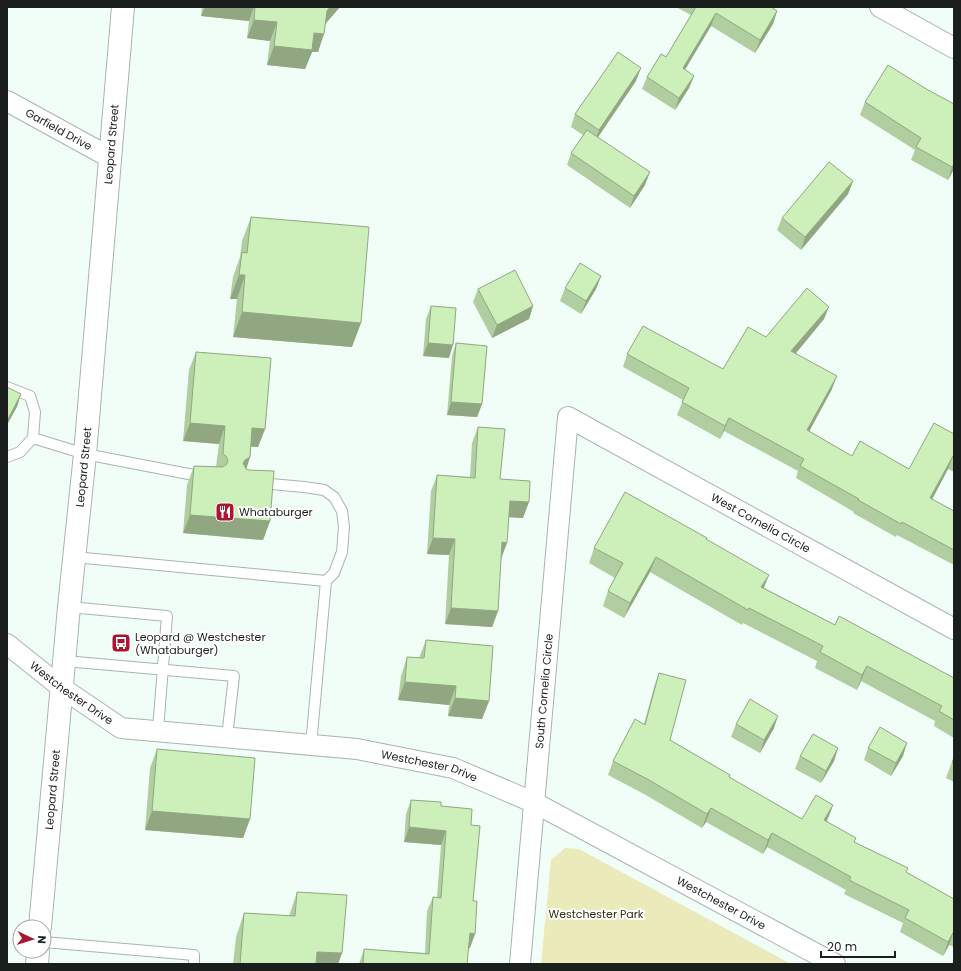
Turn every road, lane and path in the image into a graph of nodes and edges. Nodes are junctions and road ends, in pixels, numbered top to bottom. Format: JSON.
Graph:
{"nodes":[{"id":1,"x":123,"y":7,"type":"edge"},
{"id":2,"x":880,"y":7,"type":"edge"},
{"id":3,"x":954,"y":48,"type":"edge"},
{"id":4,"x":7,"y":101,"type":"edge"},
{"id":5,"x":111,"y":158,"type":"junction"},
{"id":6,"x":7,"y":387,"type":"edge"},
{"id":7,"x":568,"y":417,"type":"joint"},
{"id":8,"x":32,"y":438,"type":"junction"},
{"id":9,"x":85,"y":454,"type":"junction"},
{"id":10,"x":7,"y":457,"type":"edge"},
{"id":11,"x":215,"y":479,"type":"edge"},
{"id":12,"x":251,"y":482,"type":"edge"},
{"id":13,"x":74,"y":557,"type":"junction"},
{"id":14,"x":326,"y":581,"type":"junction"},
{"id":15,"x":69,"y":607,"type":"junction"},
{"id":16,"x":954,"y":629,"type":"edge"},
{"id":17,"x":7,"y":644,"type":"edge"},
{"id":18,"x":65,"y":661,"type":"junction"},
{"id":19,"x":162,"y":670,"type":"junction"},
{"id":20,"x":62,"y":688,"type":"junction"},
{"id":21,"x":158,"y":730,"type":"junction"},
{"id":22,"x":227,"y":737,"type":"junction"},
{"id":23,"x":311,"y":745,"type":"junction"},
{"id":24,"x":535,"y":803,"type":"junction"},
{"id":25,"x":41,"y":919,"type":"edge"},
{"id":26,"x":52,"y":943,"type":"edge"},
{"id":27,"x":194,"y":964,"type":"edge"},
{"id":28,"x":520,"y":964,"type":"edge"},
{"id":29,"x":835,"y":964,"type":"edge"}],
"edges":[{"from":1,"to":5,"type":"main road","name":"Leopard Street"},
{"from":2,"to":3,"type":"street"},
{"from":4,"to":5,"type":"street","name":"Garfield Drive"},
{"from":5,"to":9,"type":"main road","name":"Leopard Street"},
{"from":6,"to":8,"type":"lane"},
{"from":7,"to":16,"type":"street","name":"West Cornelia Circle"},
{"from":7,"to":24,"type":"street","name":"South Cornelia Circle"},
{"from":8,"to":9,"type":"lane"},
{"from":8,"to":10,"type":"lane"},
{"from":9,"to":11,"type":"lane"},
{"from":9,"to":13,"type":"main road","name":"Leopard Street"},
{"from":12,"to":14,"type":"lane"},
{"from":13,"to":14,"type":"lane"},
{"from":13,"to":15,"type":"main road","name":"Leopard Street"},
{"from":14,"to":23,"type":"lane"},
{"from":15,"to":18,"type":"main road","name":"Leopard Street"},
{"from":15,"to":19,"type":"lane"},
{"from":17,"to":20,"type":"street","name":"Westchester Drive"},
{"from":18,"to":19,"type":"lane"},
{"from":18,"to":20,"type":"main road","name":"Leopard Street"},
{"from":19,"to":21,"type":"lane"},
{"from":19,"to":22,"type":"lane"},
{"from":20,"to":21,"type":"street","name":"Westchester Drive"},
{"from":20,"to":25,"type":"main road","name":"Leopard Street"},
{"from":21,"to":22,"type":"street","name":"Westchester Drive"},
{"from":22,"to":23,"type":"street","name":"Westchester Drive"},
{"from":23,"to":24,"type":"street","name":"Westchester Drive"},
{"from":24,"to":28,"type":"street","name":"South Cornelia Circle"},
{"from":24,"to":29,"type":"street","name":"Westchester Drive"},
{"from":26,"to":27,"type":"lane"}]}
